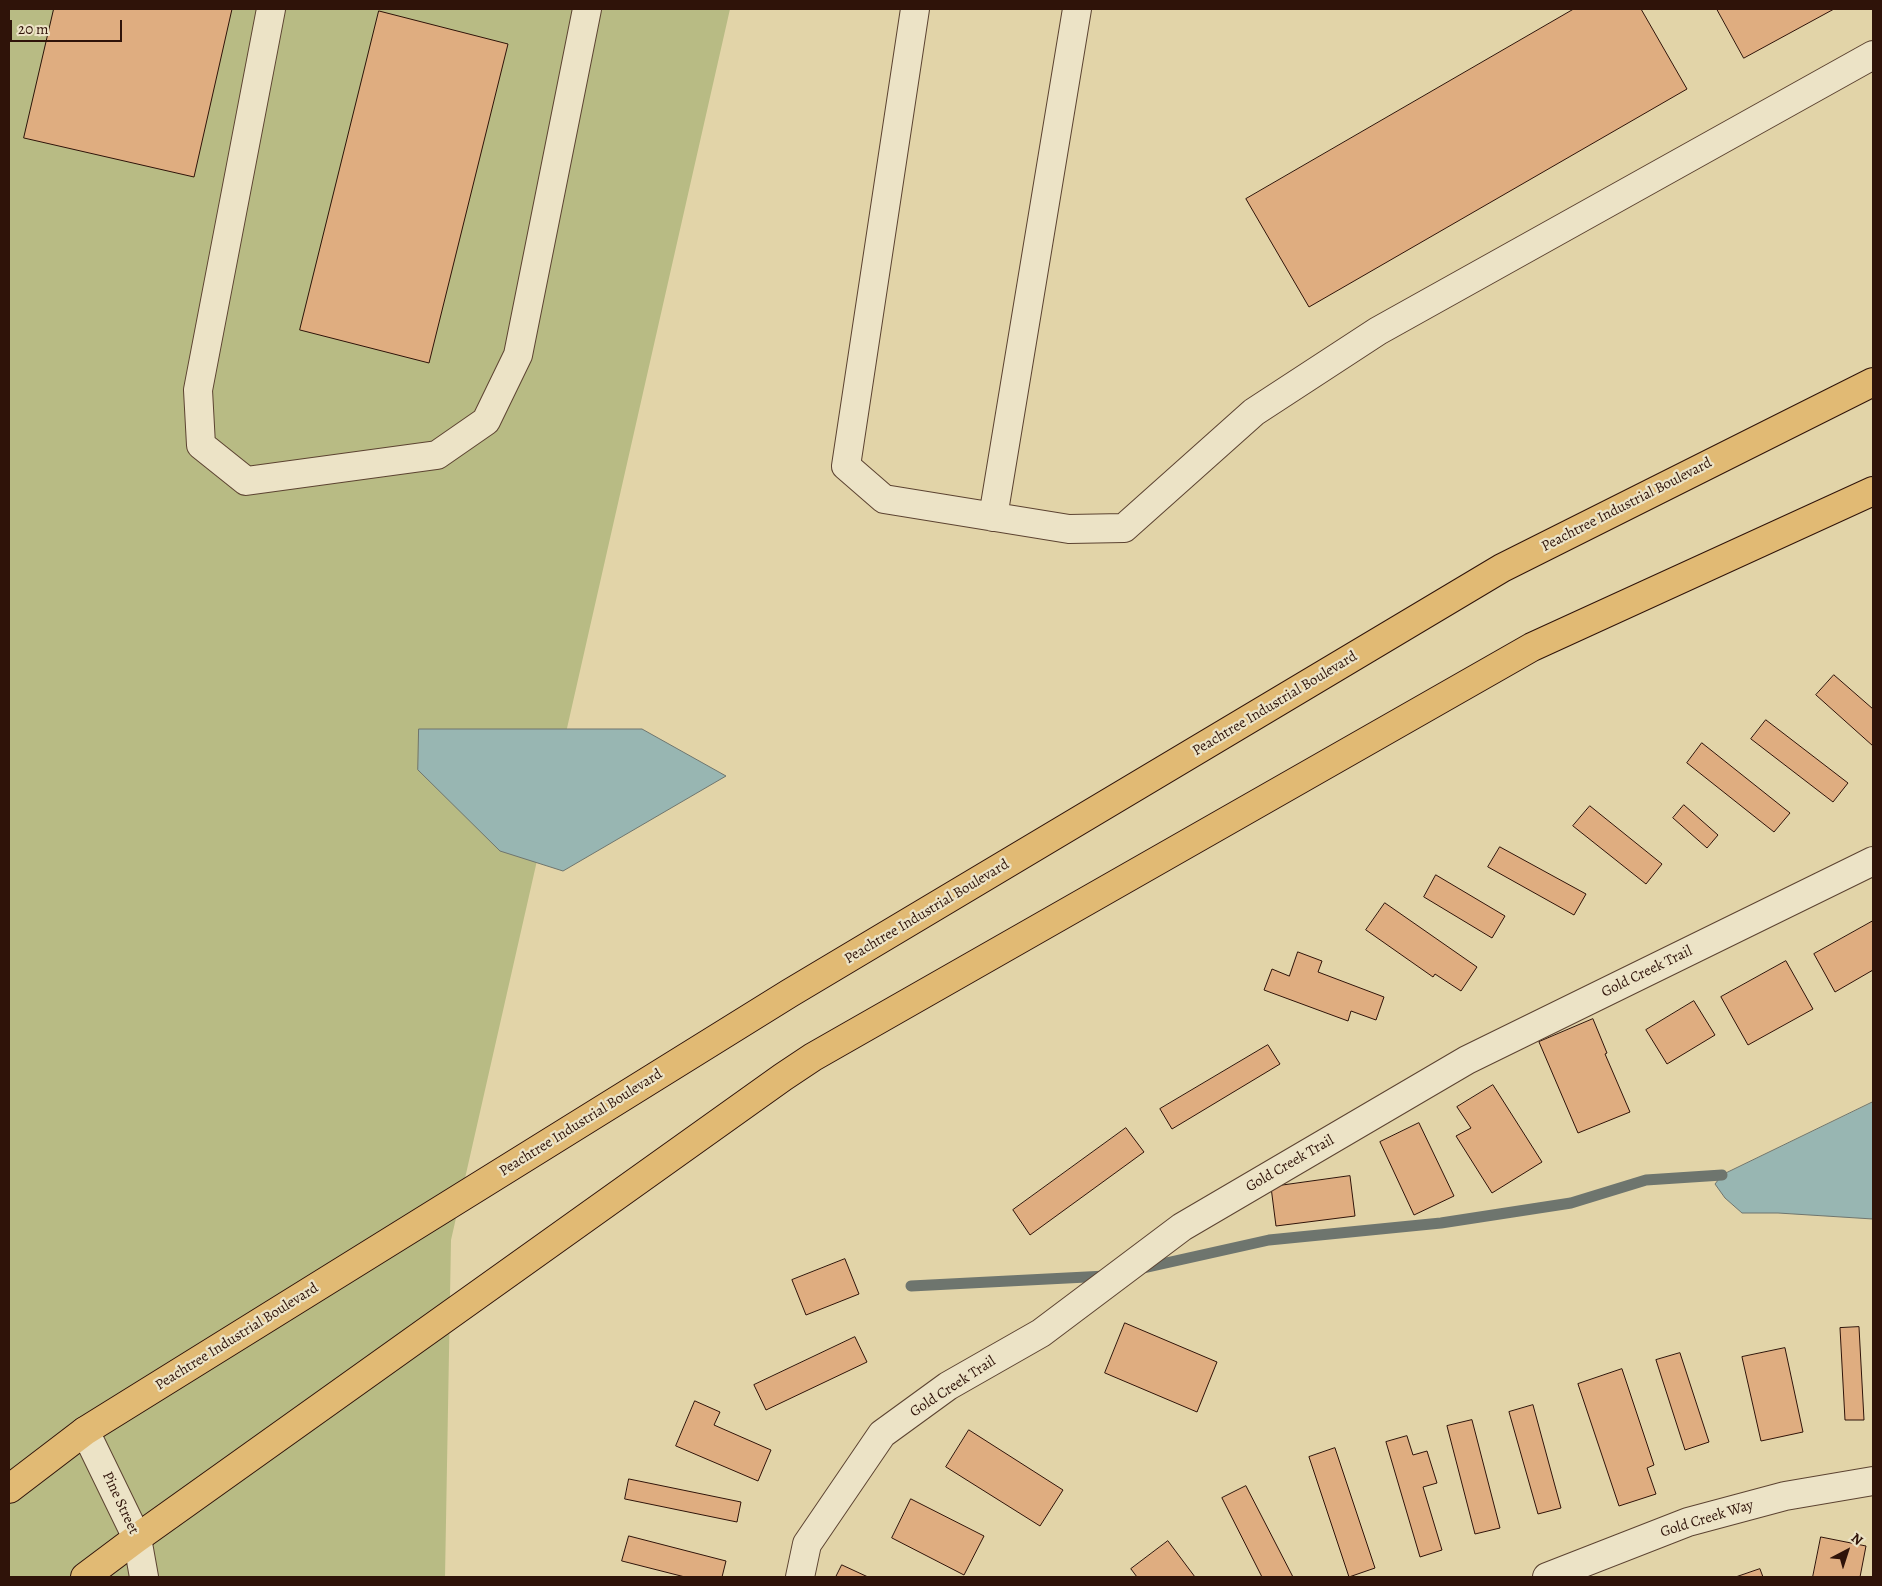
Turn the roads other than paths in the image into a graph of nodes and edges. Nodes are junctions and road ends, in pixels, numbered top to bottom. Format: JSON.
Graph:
{"nodes":[{"id":1,"x":271,"y":9,"type":"edge"},
{"id":2,"x":587,"y":9,"type":"edge"},
{"id":3,"x":915,"y":9,"type":"edge"},
{"id":4,"x":1077,"y":9,"type":"edge"},
{"id":5,"x":1873,"y":55,"type":"edge"},
{"id":6,"x":1873,"y":382,"type":"edge"},
{"id":7,"x":1873,"y":491,"type":"edge"},
{"id":8,"x":993,"y":517,"type":"junction"},
{"id":9,"x":1873,"y":861,"type":"edge"},
{"id":10,"x":85,"y":1431,"type":"junction"},
{"id":11,"x":1873,"y":1481,"type":"edge"},
{"id":12,"x":9,"y":1490,"type":"edge"},
{"id":13,"x":137,"y":1538,"type":"junction"},
{"id":14,"x":85,"y":1577,"type":"edge"},
{"id":15,"x":144,"y":1577,"type":"edge"},
{"id":16,"x":800,"y":1577,"type":"edge"},
{"id":17,"x":1547,"y":1577,"type":"edge"}],
"edges":[{"from":1,"to":2,"type":"street"},
{"from":3,"to":8,"type":"street"},
{"from":4,"to":8,"type":"street"},
{"from":5,"to":8,"type":"street"},
{"from":6,"to":10,"type":"main road","name":"Peachtree Industrial Boulevard"},
{"from":7,"to":13,"type":"main road"},
{"from":9,"to":16,"type":"street","name":"Gold Creek Trail"},
{"from":10,"to":12,"type":"main road","name":"Peachtree Industrial Boulevard"},
{"from":10,"to":13,"type":"street","name":"Pine Street"},
{"from":11,"to":17,"type":"street","name":"Gold Creek Way"},
{"from":13,"to":14,"type":"main road"},
{"from":13,"to":15,"type":"street","name":"Pine Street"}]}
